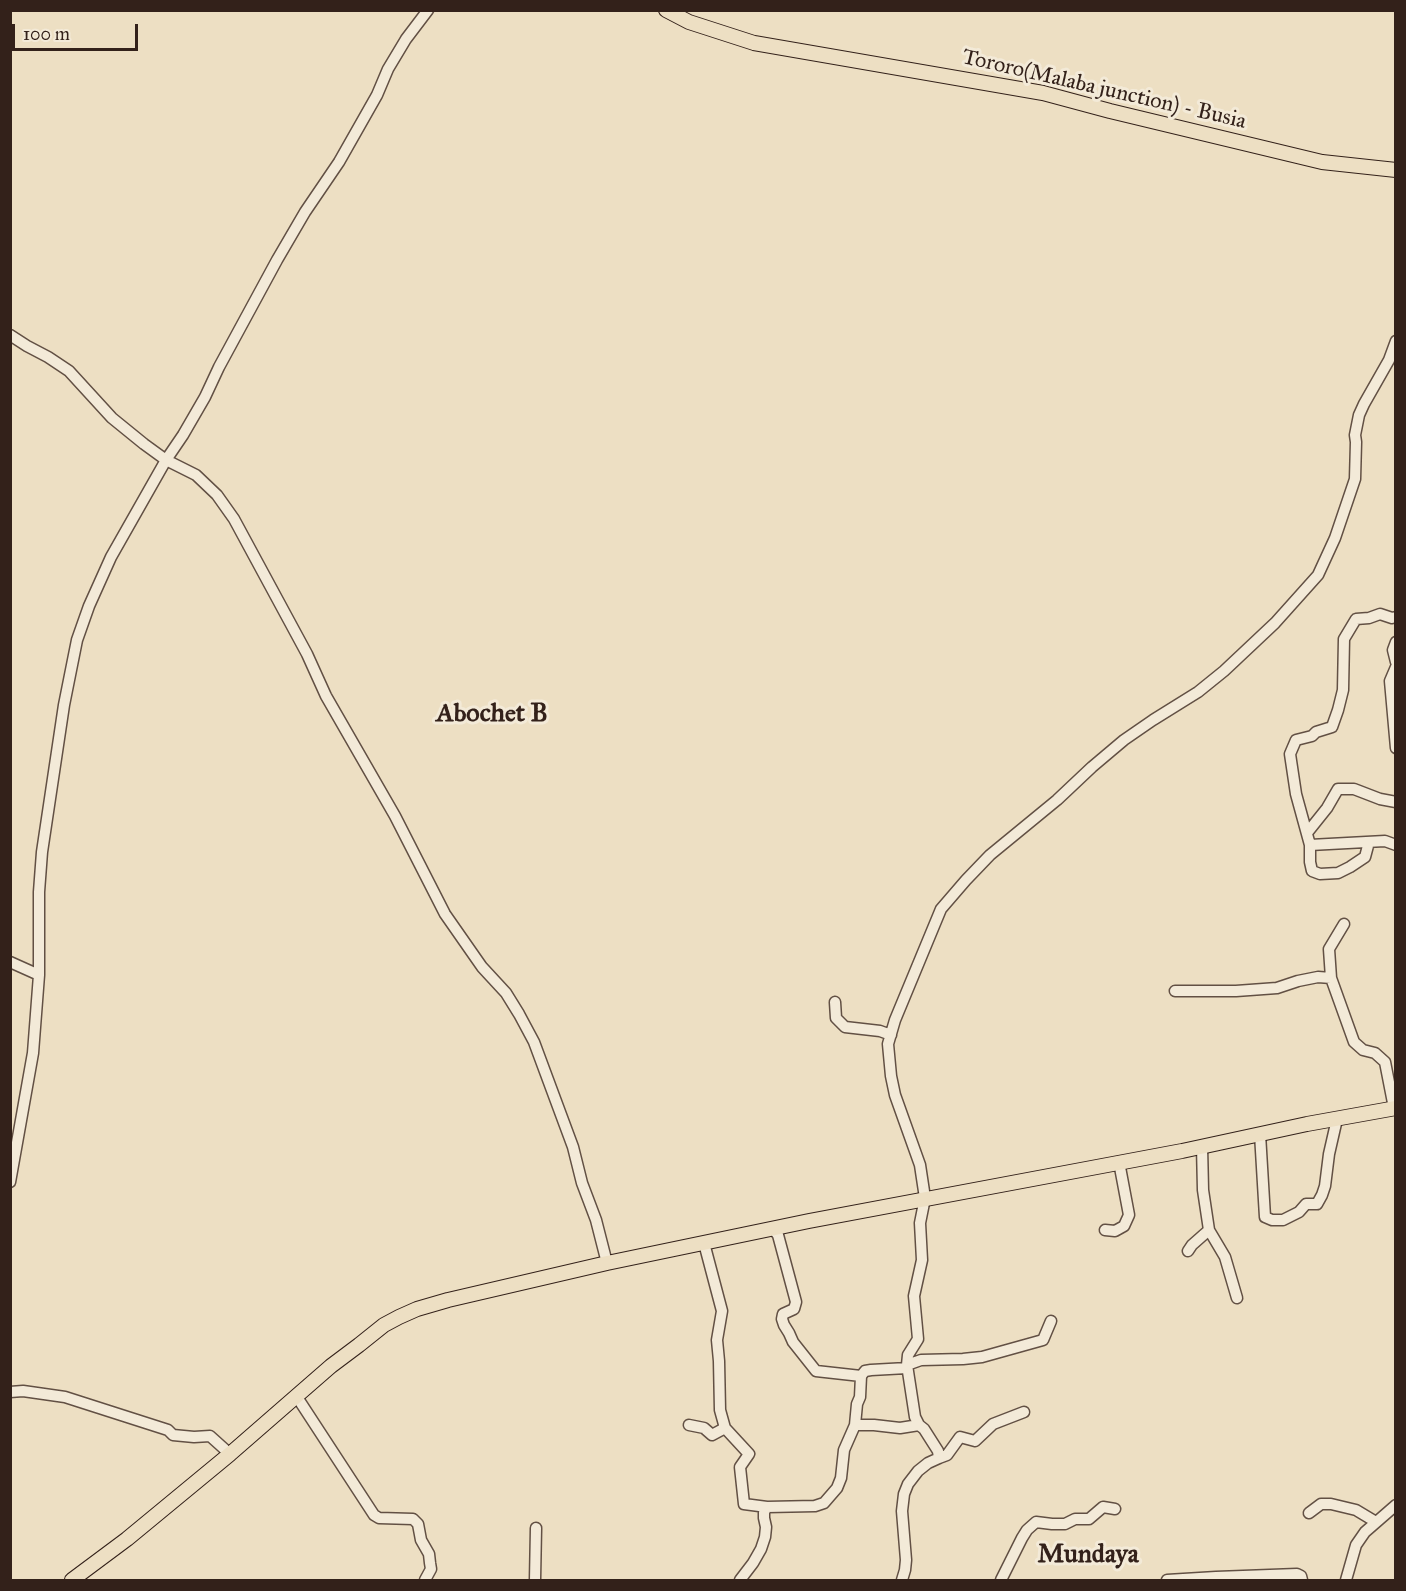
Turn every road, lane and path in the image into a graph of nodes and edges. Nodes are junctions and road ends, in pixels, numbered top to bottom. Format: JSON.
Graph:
{"nodes":[{"id":1,"x":428,"y":10,"type":"edge"},
{"id":2,"x":666,"y":10,"type":"edge"},
{"id":3,"x":1395,"y":170,"type":"edge"},
{"id":4,"x":10,"y":335,"type":"edge"},
{"id":5,"x":1395,"y":341,"type":"edge"},
{"id":6,"x":166,"y":460,"type":"junction"},
{"id":7,"x":1395,"y":617,"type":"edge"},
{"id":8,"x":1395,"y":642,"type":"edge"},
{"id":9,"x":1395,"y":664,"type":"edge"},
{"id":10,"x":1395,"y":747,"type":"edge"},
{"id":11,"x":1395,"y":792,"type":"edge"},
{"id":12,"x":1390,"y":801,"type":"edge"},
{"id":13,"x":1307,"y":833,"type":"junction"},
{"id":14,"x":1369,"y":842,"type":"junction"},
{"id":15,"x":1310,"y":845,"type":"junction"},
{"id":16,"x":1395,"y":845,"type":"edge"},
{"id":17,"x":1344,"y":924,"type":"dead end"},
{"id":18,"x":10,"y":962,"type":"edge"},
{"id":19,"x":39,"y":975,"type":"junction"},
{"id":20,"x":1331,"y":978,"type":"junction"},
{"id":21,"x":1175,"y":991,"type":"dead end"},
{"id":22,"x":835,"y":1002,"type":"dead end"},
{"id":23,"x":891,"y":1035,"type":"junction"},
{"id":24,"x":1395,"y":1108,"type":"edge"},
{"id":25,"x":1338,"y":1119,"type":"junction"},
{"id":26,"x":1260,"y":1134,"type":"junction"},
{"id":27,"x":1202,"y":1146,"type":"junction"},
{"id":28,"x":1119,"y":1162,"type":"junction"},
{"id":29,"x":10,"y":1182,"type":"edge"},
{"id":30,"x":926,"y":1198,"type":"junction"},
{"id":31,"x":773,"y":1229,"type":"junction"},
{"id":32,"x":1105,"y":1230,"type":"dead end"},
{"id":33,"x":1209,"y":1230,"type":"junction"},
{"id":34,"x":704,"y":1243,"type":"junction"},
{"id":35,"x":1188,"y":1251,"type":"dead end"},
{"id":36,"x":607,"y":1263,"type":"junction"},
{"id":37,"x":1237,"y":1298,"type":"dead end"},
{"id":38,"x":1051,"y":1321,"type":"dead end"},
{"id":39,"x":907,"y":1366,"type":"junction"},
{"id":40,"x":861,"y":1376,"type":"junction"},
{"id":41,"x":10,"y":1392,"type":"edge"},
{"id":42,"x":297,"y":1396,"type":"junction"},
{"id":43,"x":1024,"y":1412,"type":"dead end"},
{"id":44,"x":689,"y":1425,"type":"dead end"},
{"id":45,"x":855,"y":1425,"type":"junction"},
{"id":46,"x":919,"y":1425,"type":"junction"},
{"id":47,"x":725,"y":1428,"type":"junction"},
{"id":48,"x":230,"y":1454,"type":"junction"},
{"id":49,"x":939,"y":1458,"type":"junction"},
{"id":50,"x":1395,"y":1505,"type":"edge"},
{"id":51,"x":767,"y":1507,"type":"junction"},
{"id":52,"x":1115,"y":1509,"type":"dead end"},
{"id":53,"x":1309,"y":1513,"type":"dead end"},
{"id":54,"x":1395,"y":1517,"type":"edge"},
{"id":55,"x":1379,"y":1519,"type":"junction"},
{"id":56,"x":536,"y":1528,"type":"dead end"},
{"id":57,"x":72,"y":1581,"type":"edge"},
{"id":58,"x":425,"y":1581,"type":"edge"},
{"id":59,"x":535,"y":1581,"type":"edge"},
{"id":60,"x":740,"y":1581,"type":"edge"},
{"id":61,"x":902,"y":1581,"type":"edge"},
{"id":62,"x":1001,"y":1581,"type":"edge"},
{"id":63,"x":1167,"y":1581,"type":"edge"},
{"id":64,"x":1302,"y":1581,"type":"edge"},
{"id":65,"x":1346,"y":1581,"type":"edge"}],
"edges":[{"from":1,"to":6,"type":"street"},
{"from":2,"to":3,"type":"main road","name":"Tororo(Malaba junction) - Busia"},
{"from":4,"to":6,"type":"street"},
{"from":5,"to":23,"type":"street"},
{"from":6,"to":19,"type":"street"},
{"from":6,"to":36,"type":"street"},
{"from":7,"to":13,"type":"street"},
{"from":8,"to":9,"type":"street"},
{"from":9,"to":10,"type":"street"},
{"from":11,"to":12,"type":"street"},
{"from":12,"to":13,"type":"street"},
{"from":13,"to":15,"type":"street"},
{"from":14,"to":15,"type":"street"},
{"from":14,"to":15,"type":"street"},
{"from":14,"to":16,"type":"street"},
{"from":17,"to":20,"type":"street"},
{"from":18,"to":19,"type":"street"},
{"from":19,"to":29,"type":"street"},
{"from":20,"to":21,"type":"street"},
{"from":20,"to":24,"type":"street"},
{"from":22,"to":23,"type":"street"},
{"from":23,"to":30,"type":"street"},
{"from":24,"to":25,"type":"main road"},
{"from":25,"to":26,"type":"main road"},
{"from":25,"to":26,"type":"street"},
{"from":26,"to":27,"type":"main road"},
{"from":27,"to":28,"type":"main road"},
{"from":27,"to":33,"type":"street"},
{"from":28,"to":30,"type":"main road"},
{"from":28,"to":32,"type":"street"},
{"from":30,"to":31,"type":"main road"},
{"from":30,"to":39,"type":"street"},
{"from":31,"to":34,"type":"main road"},
{"from":31,"to":40,"type":"street"},
{"from":33,"to":35,"type":"street"},
{"from":33,"to":37,"type":"street"},
{"from":34,"to":36,"type":"main road"},
{"from":34,"to":47,"type":"street"},
{"from":36,"to":42,"type":"main road"},
{"from":38,"to":39,"type":"street"},
{"from":39,"to":40,"type":"street"},
{"from":39,"to":46,"type":"street"},
{"from":40,"to":45,"type":"street"},
{"from":41,"to":48,"type":"street"},
{"from":42,"to":48,"type":"main road"},
{"from":42,"to":58,"type":"street"},
{"from":43,"to":49,"type":"street"},
{"from":44,"to":47,"type":"street"},
{"from":45,"to":46,"type":"street"},
{"from":45,"to":51,"type":"street"},
{"from":46,"to":49,"type":"street"},
{"from":47,"to":51,"type":"street"},
{"from":48,"to":57,"type":"main road"},
{"from":49,"to":61,"type":"street"},
{"from":50,"to":55,"type":"street"},
{"from":51,"to":60,"type":"street"},
{"from":52,"to":62,"type":"street"},
{"from":53,"to":55,"type":"street"},
{"from":54,"to":55,"type":"street"},
{"from":55,"to":65,"type":"street"},
{"from":56,"to":59,"type":"street"},
{"from":63,"to":64,"type":"street"}]}
